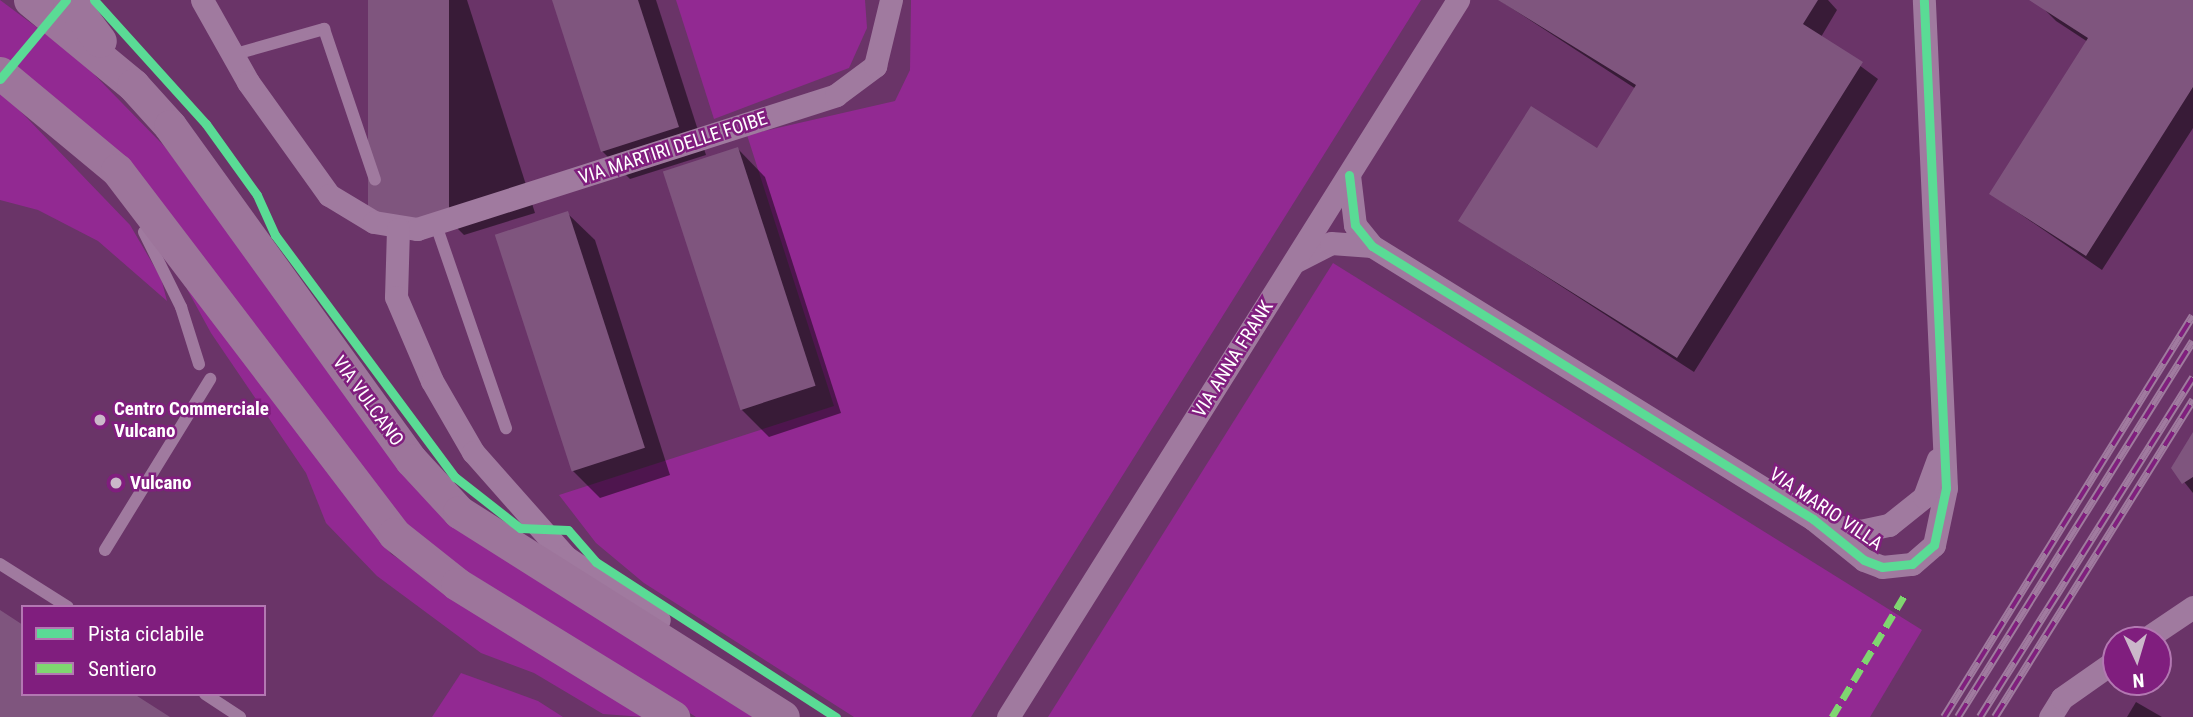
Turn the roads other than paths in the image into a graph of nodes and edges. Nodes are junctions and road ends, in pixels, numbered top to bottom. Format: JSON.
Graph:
{"nodes":[{"id":1,"x":30,"y":0,"type":"edge"},
{"id":2,"x":69,"y":0,"type":"edge"},
{"id":3,"x":202,"y":0,"type":"edge"},
{"id":4,"x":891,"y":0,"type":"edge"},
{"id":5,"x":1458,"y":0,"type":"edge"},
{"id":6,"x":1924,"y":0,"type":"edge"},
{"id":7,"x":232,"y":55,"type":"junction"},
{"id":8,"x":0,"y":73,"type":"edge"},
{"id":9,"x":133,"y":85,"type":"junction"},
{"id":10,"x":85,"y":140,"type":"junction"},
{"id":11,"x":1349,"y":175,"type":"junction"},
{"id":12,"x":375,"y":180,"type":"dead end"},
{"id":13,"x":436,"y":226,"type":"junction"},
{"id":14,"x":398,"y":229,"type":"junction"},
{"id":15,"x":1372,"y":246,"type":"junction"},
{"id":16,"x":1294,"y":262,"type":"junction"},
{"id":17,"x":199,"y":364,"type":"dead end"},
{"id":18,"x":210,"y":379,"type":"dead end"},
{"id":19,"x":506,"y":428,"type":"dead end"},
{"id":20,"x":1940,"y":445,"type":"junction"},
{"id":21,"x":1814,"y":519,"type":"junction"},
{"id":22,"x":105,"y":550,"type":"dead end"},
{"id":23,"x":0,"y":564,"type":"edge"},
{"id":24,"x":65,"y":605,"type":"edge"},
{"id":25,"x":2193,"y":607,"type":"edge"},
{"id":26,"x":2165,"y":626,"type":"edge"},
{"id":27,"x":704,"y":668,"type":"junction"},
{"id":28,"x":2102,"y":670,"type":"edge"},
{"id":29,"x":208,"y":696,"type":"edge"},
{"id":30,"x":240,"y":717,"type":"edge"},
{"id":31,"x":673,"y":717,"type":"edge"},
{"id":32,"x":783,"y":717,"type":"edge"},
{"id":33,"x":1008,"y":717,"type":"edge"},
{"id":34,"x":2050,"y":717,"type":"edge"}],
"edges":[{"from":1,"to":9,"type":"main road","name":"VIA VULCANO"},
{"from":2,"to":9,"type":"main road"},
{"from":3,"to":7,"type":"street"},
{"from":4,"to":13,"type":"street","name":"VIA MARTIRI DELLE FOIBE"},
{"from":5,"to":11,"type":"street","name":"VIA ANNA FRANK"},
{"from":6,"to":20,"type":"street","name":"VIA MARIO VILLA"},
{"from":7,"to":12,"type":"lane"},
{"from":7,"to":14,"type":"street"},
{"from":8,"to":10,"type":"main road"},
{"from":9,"to":27,"type":"main road","name":"VIA VULCANO"},
{"from":10,"to":17,"type":"lane"},
{"from":10,"to":31,"type":"main road"},
{"from":11,"to":15,"type":"street","name":"VIA MARIO VILLA"},
{"from":11,"to":16,"type":"street","name":"VIA ANNA FRANK"},
{"from":13,"to":14,"type":"street","name":"VIA MARTIRI DELLE FOIBE"},
{"from":13,"to":19,"type":"lane"},
{"from":14,"to":27,"type":"street"},
{"from":15,"to":16,"type":"street","name":"VIA MARIO VILLA"},
{"from":15,"to":21,"type":"street","name":"VIA MARIO VILLA"},
{"from":16,"to":33,"type":"street","name":"VIA ANNA FRANK"},
{"from":18,"to":22,"type":"lane"},
{"from":20,"to":21,"type":"street","name":"VIA MARIO VILLA"},
{"from":20,"to":21,"type":"street","name":"VIA MARIO VILLA"},
{"from":23,"to":24,"type":"lane"},
{"from":25,"to":26,"type":"street"},
{"from":27,"to":32,"type":"main road","name":"VIA VULCANO"},
{"from":28,"to":34,"type":"street"},
{"from":29,"to":30,"type":"lane"}]}
